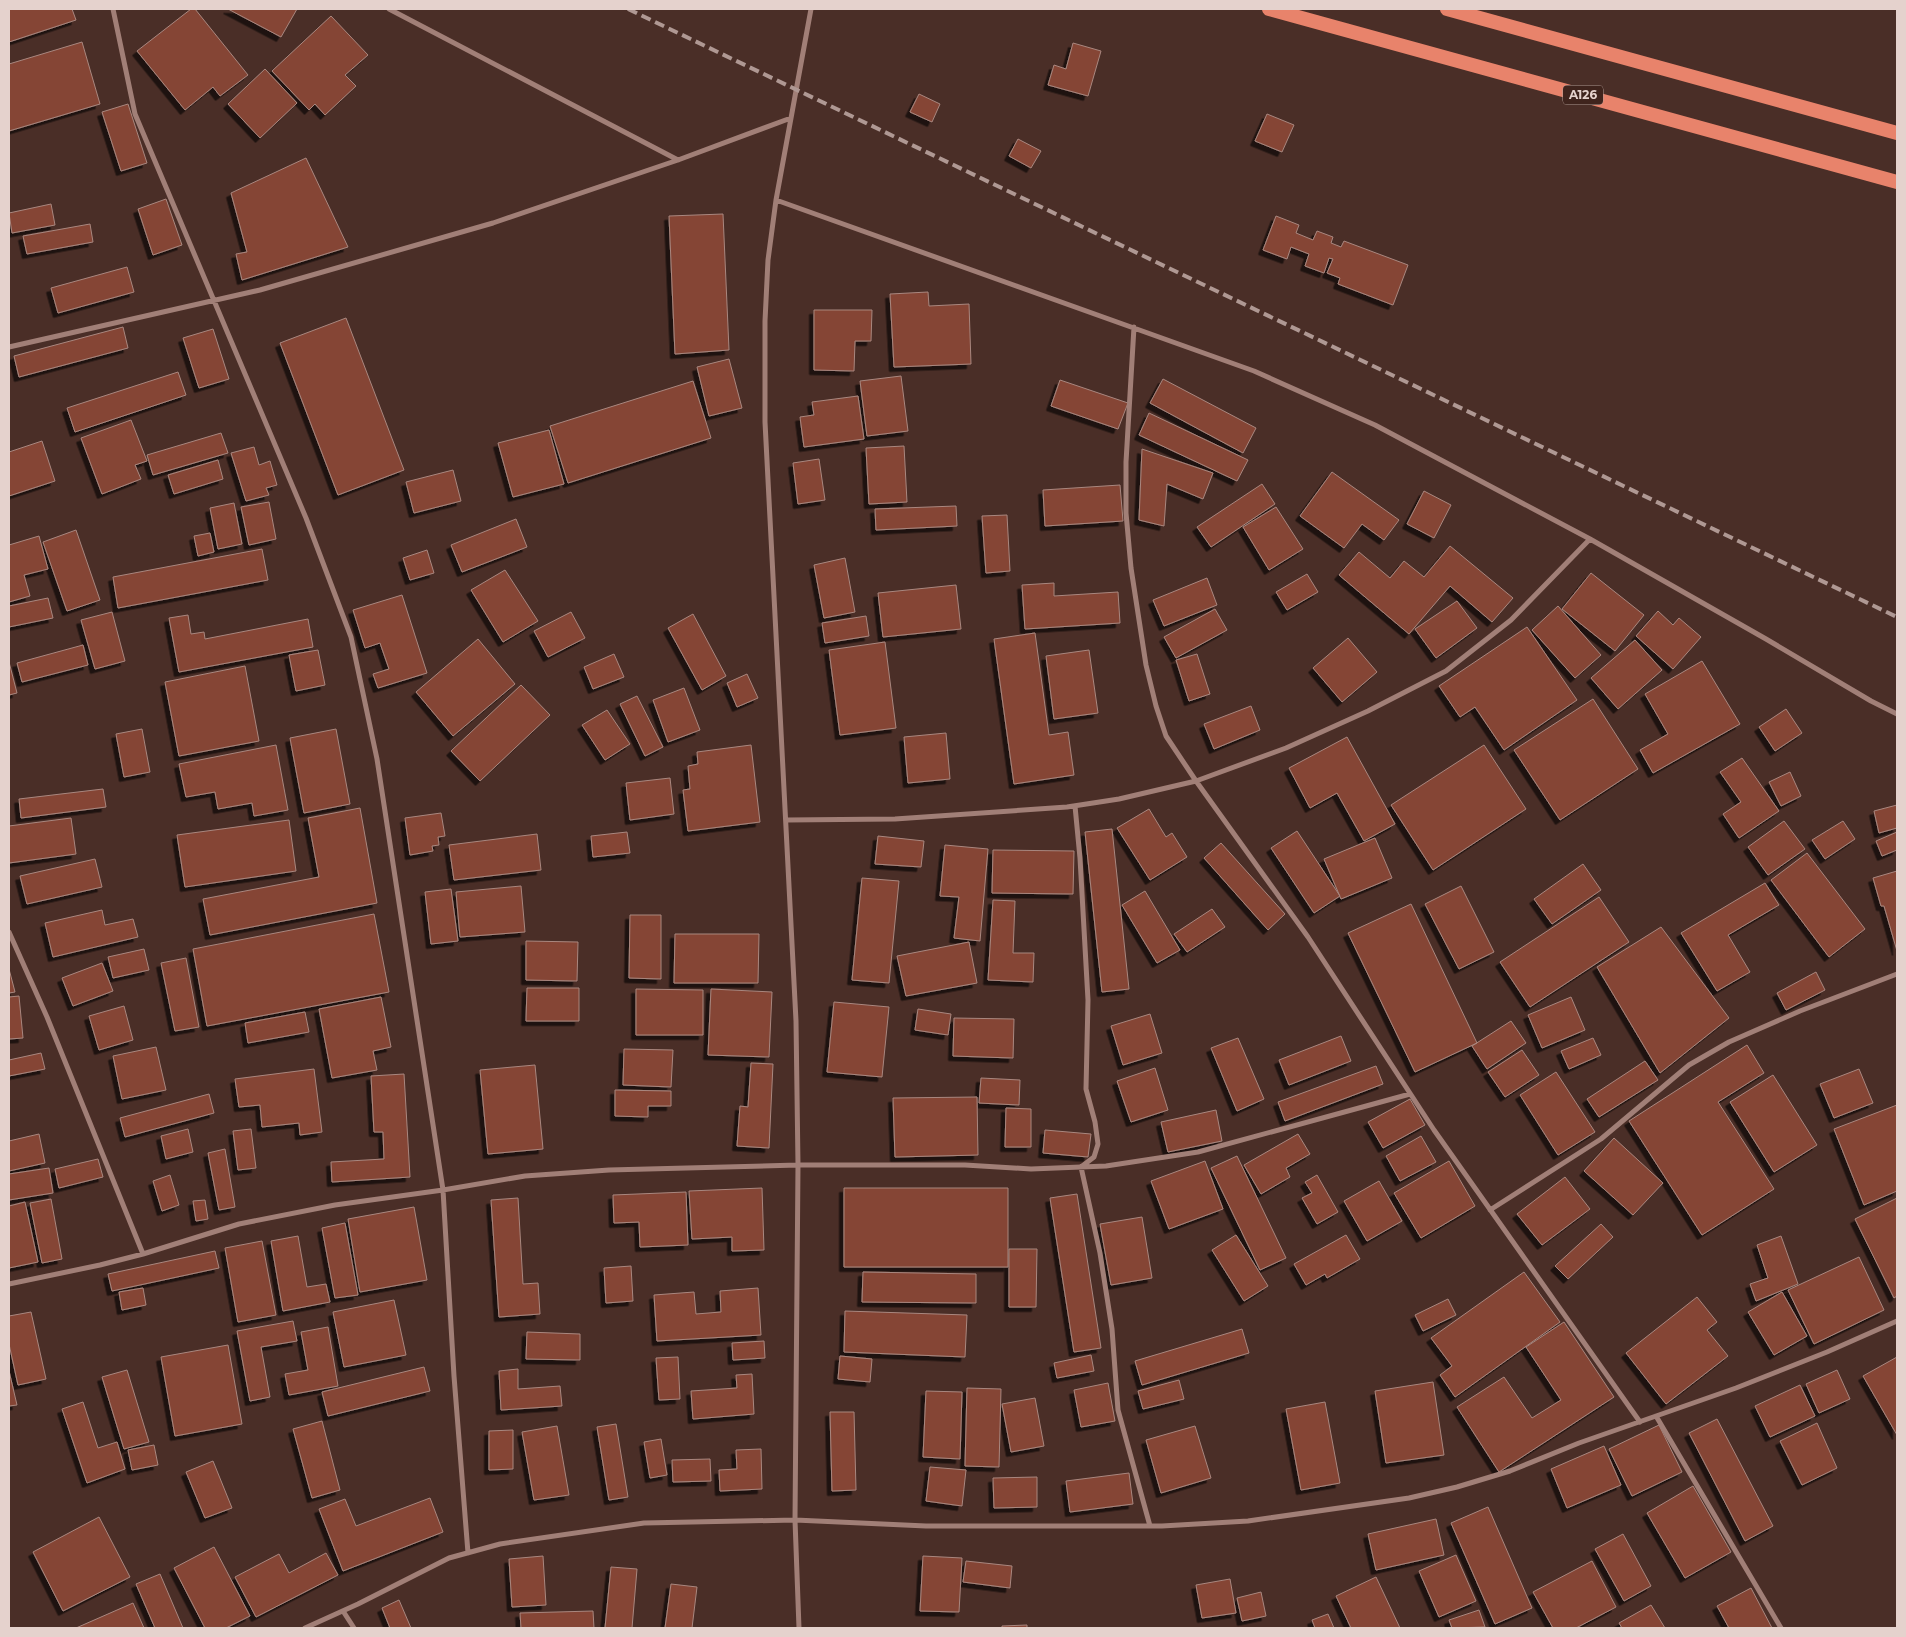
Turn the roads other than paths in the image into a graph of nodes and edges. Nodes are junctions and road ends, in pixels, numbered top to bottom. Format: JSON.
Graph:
{"nodes":[{"id":1,"x":114,"y":9,"type":"edge"},
{"id":2,"x":389,"y":9,"type":"edge"},
{"id":3,"x":811,"y":9,"type":"edge"},
{"id":4,"x":1269,"y":9,"type":"edge"},
{"id":5,"x":1447,"y":9,"type":"edge"},
{"id":6,"x":791,"y":118,"type":"junction"},
{"id":7,"x":1897,"y":133,"type":"edge"},
{"id":8,"x":678,"y":160,"type":"junction"},
{"id":9,"x":1897,"y":182,"type":"edge"},
{"id":10,"x":776,"y":200,"type":"junction"},
{"id":11,"x":215,"y":300,"type":"junction"},
{"id":12,"x":1134,"y":328,"type":"junction"},
{"id":13,"x":9,"y":347,"type":"edge"},
{"id":14,"x":1590,"y":539,"type":"junction"},
{"id":15,"x":1897,"y":714,"type":"edge"},
{"id":16,"x":1196,"y":781,"type":"junction"},
{"id":17,"x":1075,"y":806,"type":"junction"},
{"id":18,"x":787,"y":820,"type":"junction"},
{"id":19,"x":9,"y":932,"type":"edge"},
{"id":20,"x":1897,"y":974,"type":"edge"},
{"id":21,"x":1410,"y":1094,"type":"junction"},
{"id":22,"x":798,"y":1165,"type":"junction"},
{"id":23,"x":1081,"y":1167,"type":"junction"},
{"id":24,"x":443,"y":1190,"type":"junction"},
{"id":25,"x":1490,"y":1210,"type":"junction"},
{"id":26,"x":143,"y":1254,"type":"junction"},
{"id":27,"x":9,"y":1284,"type":"edge"},
{"id":28,"x":1897,"y":1322,"type":"edge"},
{"id":29,"x":1656,"y":1416,"type":"junction"},
{"id":30,"x":1640,"y":1422,"type":"junction"},
{"id":31,"x":795,"y":1520,"type":"junction"},
{"id":32,"x":1150,"y":1526,"type":"junction"},
{"id":33,"x":468,"y":1553,"type":"junction"},
{"id":34,"x":343,"y":1611,"type":"junction"},
{"id":35,"x":305,"y":1628,"type":"edge"},
{"id":36,"x":354,"y":1628,"type":"edge"},
{"id":37,"x":799,"y":1628,"type":"edge"},
{"id":38,"x":1780,"y":1628,"type":"edge"}],
"edges":[{"from":1,"to":11,"type":"street"},
{"from":2,"to":8,"type":"street"},
{"from":3,"to":6,"type":"street"},
{"from":4,"to":9,"type":"highway","number":"A126"},
{"from":5,"to":7,"type":"highway"},
{"from":6,"to":8,"type":"street"},
{"from":6,"to":10,"type":"street"},
{"from":8,"to":11,"type":"street"},
{"from":10,"to":12,"type":"street"},
{"from":10,"to":18,"type":"street"},
{"from":11,"to":13,"type":"street"},
{"from":11,"to":24,"type":"street"},
{"from":12,"to":14,"type":"street"},
{"from":12,"to":16,"type":"street"},
{"from":14,"to":15,"type":"street"},
{"from":14,"to":16,"type":"street"},
{"from":16,"to":17,"type":"street"},
{"from":16,"to":21,"type":"street"},
{"from":17,"to":18,"type":"street"},
{"from":17,"to":23,"type":"street"},
{"from":18,"to":22,"type":"street"},
{"from":19,"to":26,"type":"street"},
{"from":20,"to":25,"type":"street"},
{"from":21,"to":23,"type":"street"},
{"from":21,"to":25,"type":"street"},
{"from":22,"to":23,"type":"street"},
{"from":22,"to":24,"type":"street"},
{"from":22,"to":31,"type":"street"},
{"from":23,"to":32,"type":"street"},
{"from":24,"to":26,"type":"street"},
{"from":24,"to":33,"type":"street"},
{"from":25,"to":30,"type":"street"},
{"from":26,"to":27,"type":"street"},
{"from":28,"to":29,"type":"street"},
{"from":29,"to":30,"type":"street"},
{"from":29,"to":38,"type":"street"},
{"from":30,"to":32,"type":"street"},
{"from":31,"to":32,"type":"street"},
{"from":31,"to":33,"type":"street"},
{"from":31,"to":37,"type":"street"},
{"from":33,"to":34,"type":"street"},
{"from":34,"to":35,"type":"street"},
{"from":34,"to":36,"type":"street"}]}
